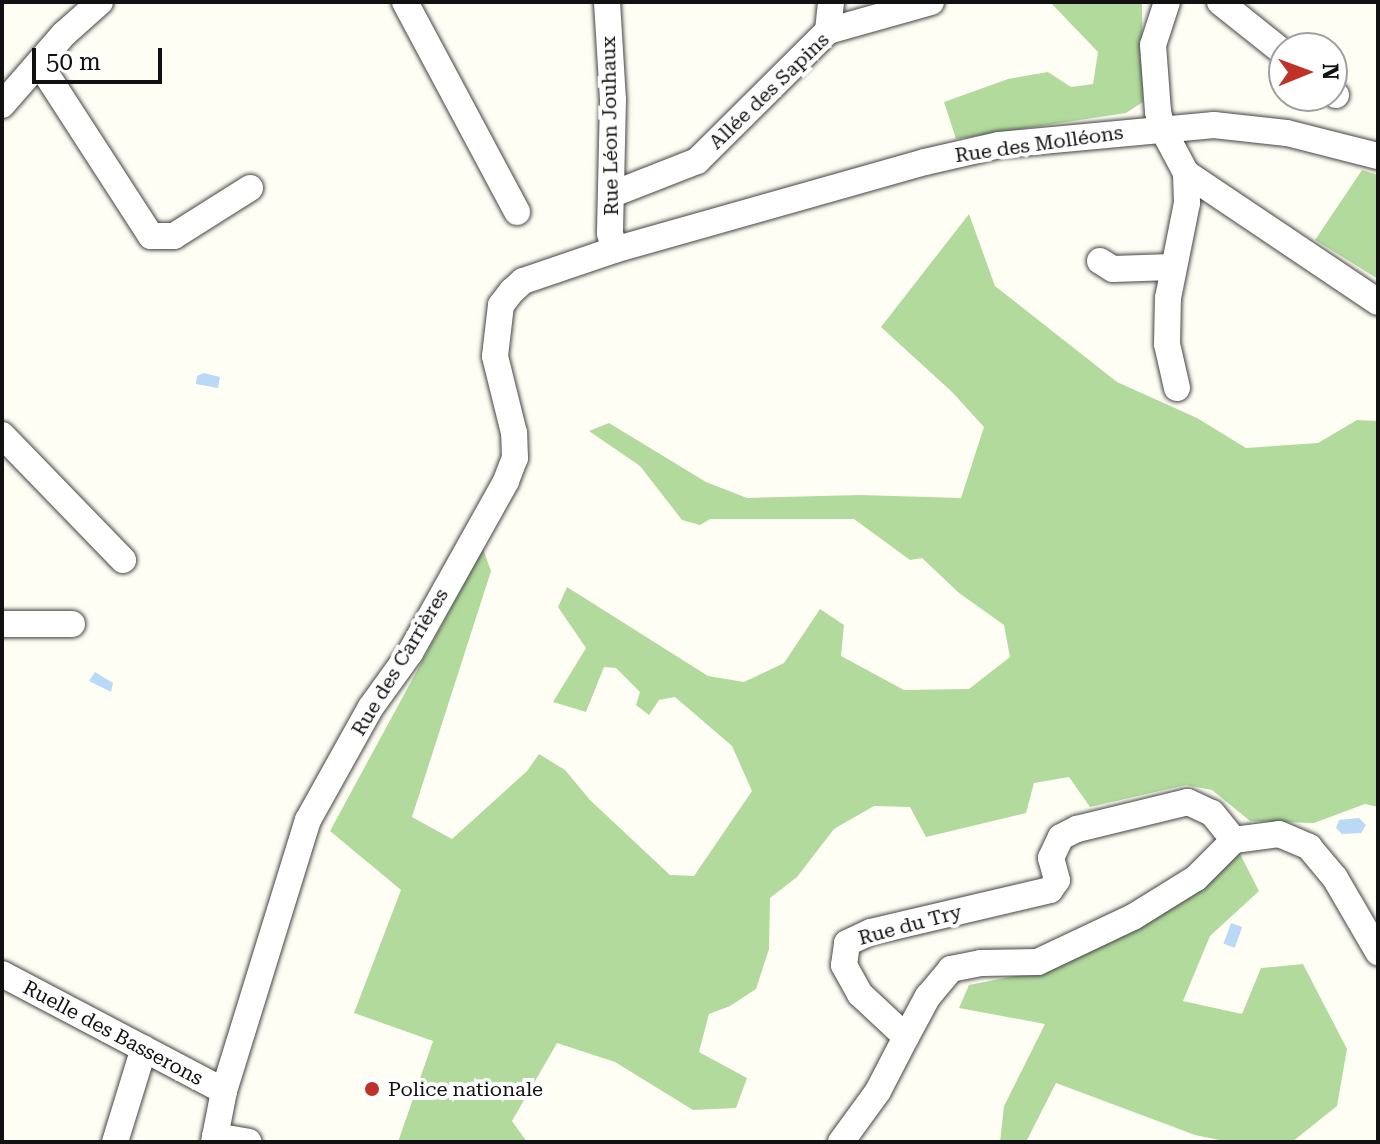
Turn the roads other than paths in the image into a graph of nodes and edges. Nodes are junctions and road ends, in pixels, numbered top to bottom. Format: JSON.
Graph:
{"nodes":[{"id":1,"x":100,"y":2,"type":"edge"},
{"id":2,"x":405,"y":2,"type":"edge"},
{"id":3,"x":607,"y":2,"type":"edge"},
{"id":4,"x":831,"y":2,"type":"edge"},
{"id":5,"x":931,"y":2,"type":"edge"},
{"id":6,"x":1167,"y":2,"type":"edge"},
{"id":7,"x":1220,"y":2,"type":"edge"},
{"id":8,"x":828,"y":31,"type":"junction"},
{"id":9,"x":1268,"y":40,"type":"edge"},
{"id":10,"x":39,"y":63,"type":"junction"},
{"id":11,"x":2,"y":105,"type":"edge"},
{"id":12,"x":1162,"y":128,"type":"junction"},
{"id":13,"x":1378,"y":156,"type":"edge"},
{"id":14,"x":1186,"y":173,"type":"junction"},
{"id":15,"x":250,"y":188,"type":"dead end"},
{"id":16,"x":613,"y":194,"type":"junction"},
{"id":17,"x":517,"y":212,"type":"dead end"},
{"id":18,"x":614,"y":250,"type":"junction"},
{"id":19,"x":1100,"y":261,"type":"dead end"},
{"id":20,"x":1172,"y":267,"type":"junction"},
{"id":21,"x":1378,"y":302,"type":"edge"},
{"id":22,"x":1177,"y":388,"type":"dead end"},
{"id":23,"x":2,"y":435,"type":"edge"},
{"id":24,"x":123,"y":560,"type":"dead end"},
{"id":25,"x":2,"y":624,"type":"edge"},
{"id":26,"x":72,"y":624,"type":"dead end"},
{"id":27,"x":1234,"y":840,"type":"junction"},
{"id":28,"x":1378,"y":952,"type":"edge"},
{"id":29,"x":2,"y":974,"type":"edge"},
{"id":30,"x":906,"y":1037,"type":"junction"},
{"id":31,"x":144,"y":1048,"type":"junction"},
{"id":32,"x":224,"y":1091,"type":"junction"},
{"id":33,"x":214,"y":1139,"type":"edge"},
{"id":34,"x":115,"y":1142,"type":"edge"},
{"id":35,"x":248,"y":1142,"type":"edge"},
{"id":36,"x":841,"y":1142,"type":"edge"}],
"edges":[{"from":1,"to":10,"type":"street"},
{"from":2,"to":17,"type":"street"},
{"from":3,"to":16,"type":"street","name":"Rue Léon Jouhaux"},
{"from":4,"to":8,"type":"street"},
{"from":5,"to":8,"type":"street","name":"Allée des Sapins"},
{"from":6,"to":12,"type":"street"},
{"from":7,"to":9,"type":"street"},
{"from":8,"to":16,"type":"street","name":"Allée des Sapins"},
{"from":10,"to":11,"type":"street"},
{"from":10,"to":15,"type":"street"},
{"from":12,"to":13,"type":"street","name":"Rue des Molléons"},
{"from":12,"to":14,"type":"street"},
{"from":12,"to":18,"type":"street","name":"Rue des Molléons"},
{"from":14,"to":20,"type":"street"},
{"from":14,"to":21,"type":"street"},
{"from":16,"to":18,"type":"street","name":"Rue Léon Jouhaux"},
{"from":18,"to":32,"type":"street","name":"Rue des Carrières"},
{"from":19,"to":20,"type":"street"},
{"from":20,"to":22,"type":"street"},
{"from":23,"to":24,"type":"street"},
{"from":25,"to":26,"type":"street"},
{"from":27,"to":28,"type":"street"},
{"from":27,"to":30,"type":"street"},
{"from":27,"to":30,"type":"street","name":"Rue du Try"},
{"from":29,"to":31,"type":"street","name":"Ruelle des Basserons"},
{"from":30,"to":36,"type":"street"},
{"from":31,"to":32,"type":"street","name":"Ruelle des Basserons"},
{"from":31,"to":34,"type":"street"},
{"from":32,"to":33,"type":"street","name":"Rue des Carrières"},
{"from":33,"to":35,"type":"street"}]}
